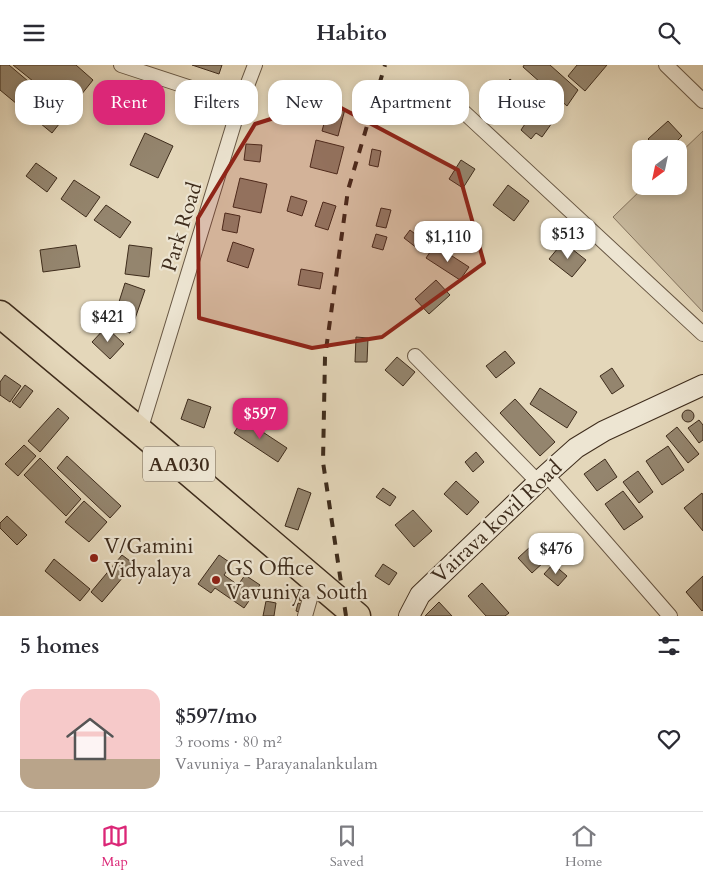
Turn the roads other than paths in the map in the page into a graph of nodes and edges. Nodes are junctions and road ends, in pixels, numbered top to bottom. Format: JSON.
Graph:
{"nodes":[{"id":1,"x":121,"y":65,"type":"edge"},
{"id":2,"x":255,"y":65,"type":"edge"},
{"id":3,"x":672,"y":67,"type":"edge"},
{"id":4,"x":249,"y":80,"type":"edge"},
{"id":5,"x":175,"y":83,"type":"edge"},
{"id":6,"x":703,"y":101,"type":"edge"},
{"id":7,"x":469,"y":117,"type":"edge"},
{"id":8,"x":234,"y":125,"type":"edge"},
{"id":9,"x":0,"y":314,"type":"edge"},
{"id":10,"x":703,"y":334,"type":"edge"},
{"id":11,"x":415,"y":356,"type":"dead end"},
{"id":12,"x":703,"y":385,"type":"edge"},
{"id":13,"x":140,"y":431,"type":"junction"},
{"id":14,"x":542,"y":478,"type":"junction"},
{"id":15,"x":314,"y":581,"type":"junction"},
{"id":16,"x":305,"y":616,"type":"edge"},
{"id":17,"x":357,"y":616,"type":"edge"},
{"id":18,"x":408,"y":616,"type":"edge"},
{"id":19,"x":670,"y":616,"type":"edge"}],
"edges":[{"from":1,"to":5,"type":"street"},
{"from":2,"to":4,"type":"street","name":"Park Road"},
{"from":3,"to":6,"type":"street"},
{"from":7,"to":10,"type":"street"},
{"from":8,"to":13,"type":"street","name":"Park Road"},
{"from":9,"to":13,"type":"highway","number":"AA030"},
{"from":11,"to":14,"type":"street"},
{"from":12,"to":14,"type":"street","name":"Vairava kovil Road"},
{"from":13,"to":15,"type":"highway","number":"AA030"},
{"from":14,"to":18,"type":"street","name":"Vairava kovil Road"},
{"from":14,"to":19,"type":"street"},
{"from":15,"to":16,"type":"street"},
{"from":15,"to":17,"type":"highway","number":"AA030"}]}
